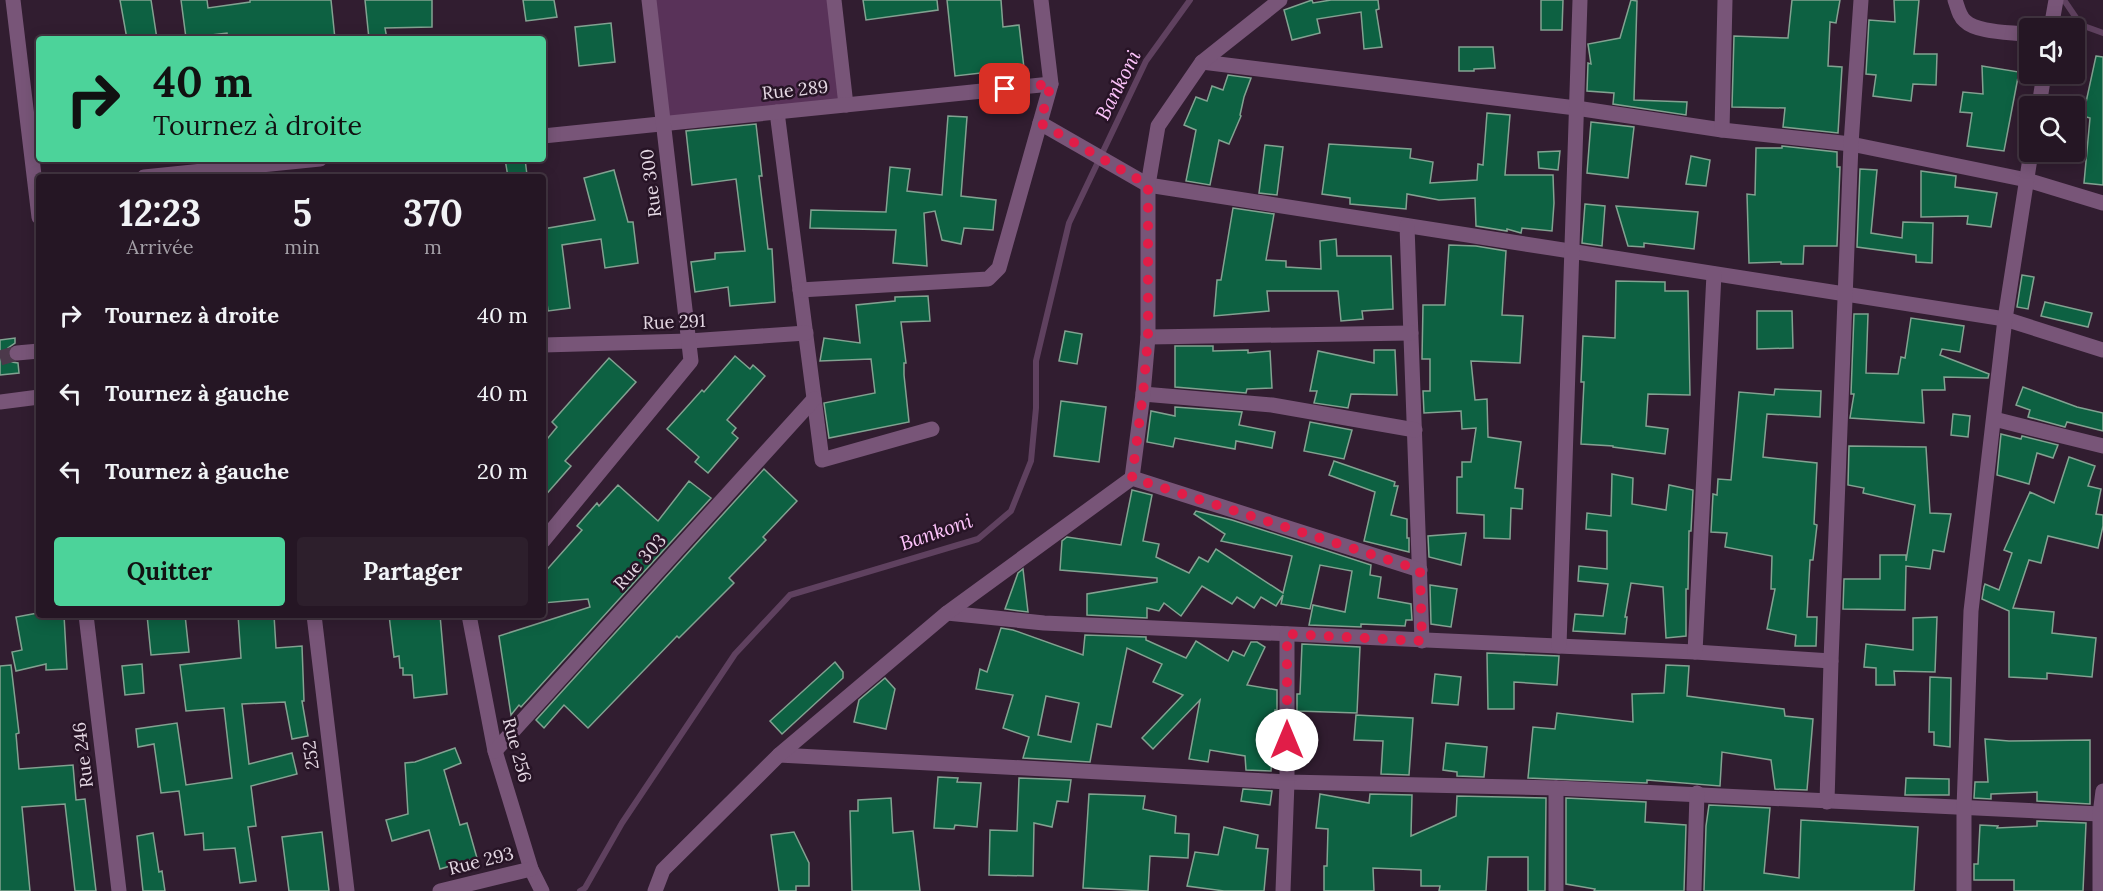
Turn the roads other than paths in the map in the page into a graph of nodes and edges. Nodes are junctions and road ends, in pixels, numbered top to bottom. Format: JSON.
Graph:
{"nodes":[{"id":1,"x":13,"y":0,"type":"edge"},
{"id":2,"x":649,"y":0,"type":"edge"},
{"id":3,"x":834,"y":0,"type":"edge"},
{"id":4,"x":1041,"y":0,"type":"edge"},
{"id":5,"x":1280,"y":0,"type":"edge"},
{"id":6,"x":1580,"y":0,"type":"edge"},
{"id":7,"x":1725,"y":0,"type":"edge"},
{"id":8,"x":1861,"y":0,"type":"edge"},
{"id":9,"x":1955,"y":0,"type":"edge"},
{"id":10,"x":2056,"y":0,"type":"edge"},
{"id":11,"x":2053,"y":18,"type":"edge"},
{"id":12,"x":2019,"y":33,"type":"edge"},
{"id":13,"x":1202,"y":62,"type":"junction"},
{"id":14,"x":1051,"y":84,"type":"junction"},
{"id":15,"x":846,"y":105,"type":"junction"},
{"id":16,"x":1576,"y":108,"type":"junction"},
{"id":17,"x":777,"y":112,"type":"junction"},
{"id":18,"x":1040,"y":123,"type":"junction"},
{"id":19,"x":663,"y":124,"type":"junction"},
{"id":20,"x":1722,"y":130,"type":"junction"},
{"id":21,"x":546,"y":136,"type":"edge"},
{"id":22,"x":1851,"y":144,"type":"junction"},
{"id":23,"x":291,"y":162,"type":"edge"},
{"id":24,"x":2030,"y":162,"type":"edge"},
{"id":25,"x":173,"y":174,"type":"edge"},
{"id":26,"x":36,"y":180,"type":"edge"},
{"id":27,"x":2027,"y":180,"type":"junction"},
{"id":28,"x":1148,"y":185,"type":"junction"},
{"id":29,"x":2103,"y":203,"type":"edge"},
{"id":30,"x":1407,"y":226,"type":"junction"},
{"id":31,"x":1572,"y":251,"type":"junction"},
{"id":32,"x":1713,"y":273,"type":"junction"},
{"id":33,"x":800,"y":290,"type":"junction"},
{"id":34,"x":1847,"y":294,"type":"junction"},
{"id":35,"x":2006,"y":319,"type":"junction"},
{"id":36,"x":806,"y":333,"type":"junction"},
{"id":37,"x":1411,"y":333,"type":"junction"},
{"id":38,"x":1148,"y":337,"type":"junction"},
{"id":39,"x":689,"y":341,"type":"junction"},
{"id":40,"x":546,"y":345,"type":"edge"},
{"id":41,"x":2103,"y":350,"type":"edge"},
{"id":42,"x":36,"y":351,"type":"edge"},
{"id":43,"x":17,"y":353,"type":"tunnel mouth"},
{"id":44,"x":1143,"y":394,"type":"junction"},
{"id":45,"x":36,"y":397,"type":"edge"},
{"id":46,"x":814,"y":399,"type":"junction"},
{"id":47,"x":0,"y":402,"type":"edge"},
{"id":48,"x":1994,"y":419,"type":"junction"},
{"id":49,"x":932,"y":429,"type":"dead end"},
{"id":50,"x":1415,"y":430,"type":"junction"},
{"id":51,"x":2103,"y":446,"type":"edge"},
{"id":52,"x":1132,"y":478,"type":"junction"},
{"id":53,"x":546,"y":537,"type":"edge"},
{"id":54,"x":1420,"y":570,"type":"junction"},
{"id":55,"x":947,"y":614,"type":"junction"},
{"id":56,"x":86,"y":618,"type":"edge"},
{"id":57,"x":314,"y":618,"type":"edge"},
{"id":58,"x":470,"y":622,"type":"edge"},
{"id":59,"x":1287,"y":634,"type":"junction"},
{"id":60,"x":1422,"y":641,"type":"junction"},
{"id":61,"x":1558,"y":646,"type":"junction"},
{"id":62,"x":1695,"y":652,"type":"junction"},
{"id":63,"x":1830,"y":661,"type":"junction"},
{"id":64,"x":495,"y":751,"type":"junction"},
{"id":65,"x":779,"y":755,"type":"junction"},
{"id":66,"x":1287,"y":783,"type":"junction"},
{"id":67,"x":1556,"y":788,"type":"junction"},
{"id":68,"x":2103,"y":791,"type":"edge"},
{"id":69,"x":1697,"y":793,"type":"junction"},
{"id":70,"x":1827,"y":802,"type":"junction"},
{"id":71,"x":1964,"y":808,"type":"junction"},
{"id":72,"x":2100,"y":814,"type":"junction"},
{"id":73,"x":531,"y":869,"type":"junction"},
{"id":74,"x":541,"y":889,"type":"edge"},
{"id":75,"x":119,"y":891,"type":"edge"},
{"id":76,"x":347,"y":891,"type":"edge"},
{"id":77,"x":440,"y":891,"type":"edge"},
{"id":78,"x":655,"y":891,"type":"edge"},
{"id":79,"x":1283,"y":891,"type":"edge"},
{"id":80,"x":1556,"y":891,"type":"edge"},
{"id":81,"x":1694,"y":891,"type":"edge"},
{"id":82,"x":1964,"y":891,"type":"edge"},
{"id":83,"x":2100,"y":891,"type":"edge"}],
"edges":[{"from":1,"to":26,"type":"street"},
{"from":2,"to":19,"type":"street","name":"Rue 300"},
{"from":3,"to":15,"type":"street"},
{"from":4,"to":14,"type":"street"},
{"from":5,"to":13,"type":"street"},
{"from":6,"to":16,"type":"street"},
{"from":7,"to":20,"type":"street"},
{"from":8,"to":22,"type":"street"},
{"from":9,"to":12,"type":"street"},
{"from":10,"to":11,"type":"street"},
{"from":13,"to":16,"type":"street"},
{"from":13,"to":28,"type":"street"},
{"from":14,"to":15,"type":"street","name":"Rue 289"},
{"from":14,"to":18,"type":"street"},
{"from":15,"to":17,"type":"street","name":"Rue 289"},
{"from":16,"to":20,"type":"street"},
{"from":16,"to":31,"type":"street"},
{"from":17,"to":19,"type":"street","name":"Rue 289"},
{"from":17,"to":33,"type":"street"},
{"from":18,"to":28,"type":"street"},
{"from":18,"to":33,"type":"street"},
{"from":19,"to":21,"type":"street","name":"Rue 289"},
{"from":19,"to":39,"type":"street","name":"Rue 300"},
{"from":20,"to":22,"type":"street"},
{"from":22,"to":27,"type":"street"},
{"from":22,"to":34,"type":"street"},
{"from":23,"to":25,"type":"street"},
{"from":24,"to":27,"type":"street"},
{"from":27,"to":29,"type":"street"},
{"from":27,"to":35,"type":"street"},
{"from":28,"to":30,"type":"street"},
{"from":28,"to":38,"type":"street"},
{"from":30,"to":31,"type":"street"},
{"from":30,"to":37,"type":"street"},
{"from":31,"to":32,"type":"street"},
{"from":31,"to":61,"type":"street"},
{"from":32,"to":34,"type":"street"},
{"from":32,"to":62,"type":"street"},
{"from":33,"to":36,"type":"street"},
{"from":34,"to":35,"type":"street"},
{"from":34,"to":63,"type":"street"},
{"from":35,"to":41,"type":"street"},
{"from":35,"to":48,"type":"street"},
{"from":36,"to":39,"type":"street","name":"Rue 291"},
{"from":36,"to":46,"type":"street"},
{"from":37,"to":38,"type":"street"},
{"from":37,"to":50,"type":"street"},
{"from":38,"to":44,"type":"street"},
{"from":39,"to":40,"type":"street","name":"Rue 291"},
{"from":39,"to":53,"type":"street","name":"Rue 300"},
{"from":42,"to":43,"type":"street"},
{"from":44,"to":50,"type":"street"},
{"from":44,"to":52,"type":"street"},
{"from":45,"to":47,"type":"street"},
{"from":46,"to":49,"type":"street"},
{"from":46,"to":64,"type":"street","name":"Rue 303"},
{"from":48,"to":51,"type":"street"},
{"from":48,"to":71,"type":"street"},
{"from":50,"to":54,"type":"street"},
{"from":52,"to":54,"type":"street"},
{"from":52,"to":55,"type":"street"},
{"from":54,"to":60,"type":"street"},
{"from":55,"to":59,"type":"street"},
{"from":55,"to":65,"type":"street"},
{"from":56,"to":75,"type":"street","name":"Rue 246"},
{"from":57,"to":76,"type":"street","name":"252"},
{"from":58,"to":64,"type":"street","name":"Rue 256"},
{"from":59,"to":60,"type":"street"},
{"from":59,"to":66,"type":"street"},
{"from":60,"to":61,"type":"street"},
{"from":61,"to":62,"type":"street"},
{"from":62,"to":63,"type":"street"},
{"from":63,"to":70,"type":"street"},
{"from":64,"to":73,"type":"street","name":"Rue 256"},
{"from":65,"to":66,"type":"street"},
{"from":65,"to":78,"type":"street"},
{"from":66,"to":67,"type":"street"},
{"from":66,"to":79,"type":"street"},
{"from":67,"to":69,"type":"street"},
{"from":67,"to":80,"type":"street"},
{"from":68,"to":72,"type":"street"},
{"from":69,"to":70,"type":"street"},
{"from":69,"to":81,"type":"street"},
{"from":70,"to":71,"type":"street"},
{"from":71,"to":72,"type":"street"},
{"from":71,"to":82,"type":"street"},
{"from":72,"to":83,"type":"street"},
{"from":73,"to":74,"type":"street","name":"Rue 256"},
{"from":73,"to":77,"type":"street","name":"Rue 293"}]}
